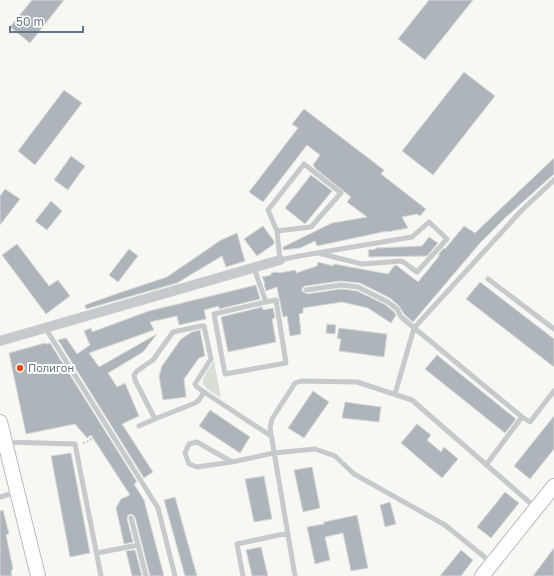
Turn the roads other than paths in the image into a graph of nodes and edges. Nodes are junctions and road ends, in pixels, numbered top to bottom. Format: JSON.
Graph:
{"nodes":[{"id":1,"x":554,"y":180,"type":"edge"},
{"id":2,"x":277,"y":231,"type":"junction"},
{"id":3,"x":318,"y":253,"type":"junction"},
{"id":4,"x":280,"y":260,"type":"junction"},
{"id":5,"x":254,"y":268,"type":"junction"},
{"id":6,"x":488,"y":280,"type":"dead end"},
{"id":7,"x":306,"y":290,"type":"dead end"},
{"id":8,"x":266,"y":302,"type":"junction"},
{"id":9,"x":414,"y":328,"type":"junction"},
{"id":10,"x":46,"y":329,"type":"junction"},
{"id":11,"x":554,"y":329,"type":"edge"},
{"id":12,"x":0,"y":341,"type":"edge"},
{"id":13,"x":554,"y":391,"type":"edge"},
{"id":14,"x":204,"y":392,"type":"junction"},
{"id":15,"x":395,"y":394,"type":"junction"},
{"id":16,"x":522,"y":417,"type":"junction"},
{"id":17,"x":155,"y":419,"type":"junction"},
{"id":18,"x":0,"y":422,"type":"edge"},
{"id":19,"x":138,"y":426,"type":"dead end"},
{"id":20,"x":271,"y":436,"type":"junction"},
{"id":21,"x":4,"y":442,"type":"junction"},
{"id":22,"x":274,"y":453,"type":"junction"},
{"id":23,"x":232,"y":462,"type":"junction"},
{"id":24,"x":486,"y":465,"type":"junction"},
{"id":25,"x":554,"y":486,"type":"edge"},
{"id":26,"x":5,"y":494,"type":"edge"},
{"id":27,"x":536,"y":508,"type":"junction"},
{"id":28,"x":131,"y":518,"type":"dead end"},
{"id":29,"x":288,"y":533,"type":"junction"},
{"id":30,"x":138,"y":545,"type":"junction"},
{"id":31,"x":97,"y":553,"type":"junction"},
{"id":32,"x":492,"y":564,"type":"junction"},
{"id":33,"x":35,"y":575,"type":"edge"},
{"id":34,"x":101,"y":576,"type":"edge"},
{"id":35,"x":146,"y":576,"type":"edge"},
{"id":36,"x":175,"y":576,"type":"edge"},
{"id":37,"x":242,"y":576,"type":"edge"},
{"id":38,"x":295,"y":576,"type":"edge"},
{"id":39,"x":482,"y":576,"type":"edge"}],
"edges":[{"from":1,"to":9,"type":"lane"},
{"from":2,"to":2,"type":"lane"},
{"from":2,"to":4,"type":"lane"},
{"from":3,"to":3,"type":"lane"},
{"from":3,"to":4,"type":"lane"},
{"from":4,"to":5,"type":"street"},
{"from":5,"to":8,"type":"lane"},
{"from":5,"to":10,"type":"street"},
{"from":6,"to":11,"type":"lane"},
{"from":7,"to":9,"type":"lane"},
{"from":8,"to":8,"type":"lane"},
{"from":9,"to":15,"type":"lane"},
{"from":9,"to":16,"type":"lane"},
{"from":10,"to":12,"type":"street"},
{"from":10,"to":36,"type":"lane"},
{"from":13,"to":16,"type":"lane"},
{"from":14,"to":17,"type":"lane"},
{"from":14,"to":17,"type":"lane"},
{"from":14,"to":20,"type":"lane"},
{"from":15,"to":20,"type":"lane"},
{"from":15,"to":24,"type":"lane"},
{"from":16,"to":24,"type":"lane"},
{"from":17,"to":19,"type":"lane"},
{"from":18,"to":21,"type":"street"},
{"from":20,"to":22,"type":"lane"},
{"from":21,"to":26,"type":"street"},
{"from":21,"to":31,"type":"lane"},
{"from":22,"to":23,"type":"lane"},
{"from":22,"to":29,"type":"lane"},
{"from":22,"to":32,"type":"lane"},
{"from":23,"to":23,"type":"lane"},
{"from":24,"to":27,"type":"lane"},
{"from":25,"to":27,"type":"street"},
{"from":26,"to":33,"type":"street"},
{"from":27,"to":32,"type":"street"},
{"from":28,"to":30,"type":"lane"},
{"from":29,"to":37,"type":"lane"},
{"from":29,"to":38,"type":"lane"},
{"from":30,"to":31,"type":"lane"},
{"from":30,"to":35,"type":"lane"},
{"from":31,"to":34,"type":"lane"},
{"from":32,"to":39,"type":"street"}]}
